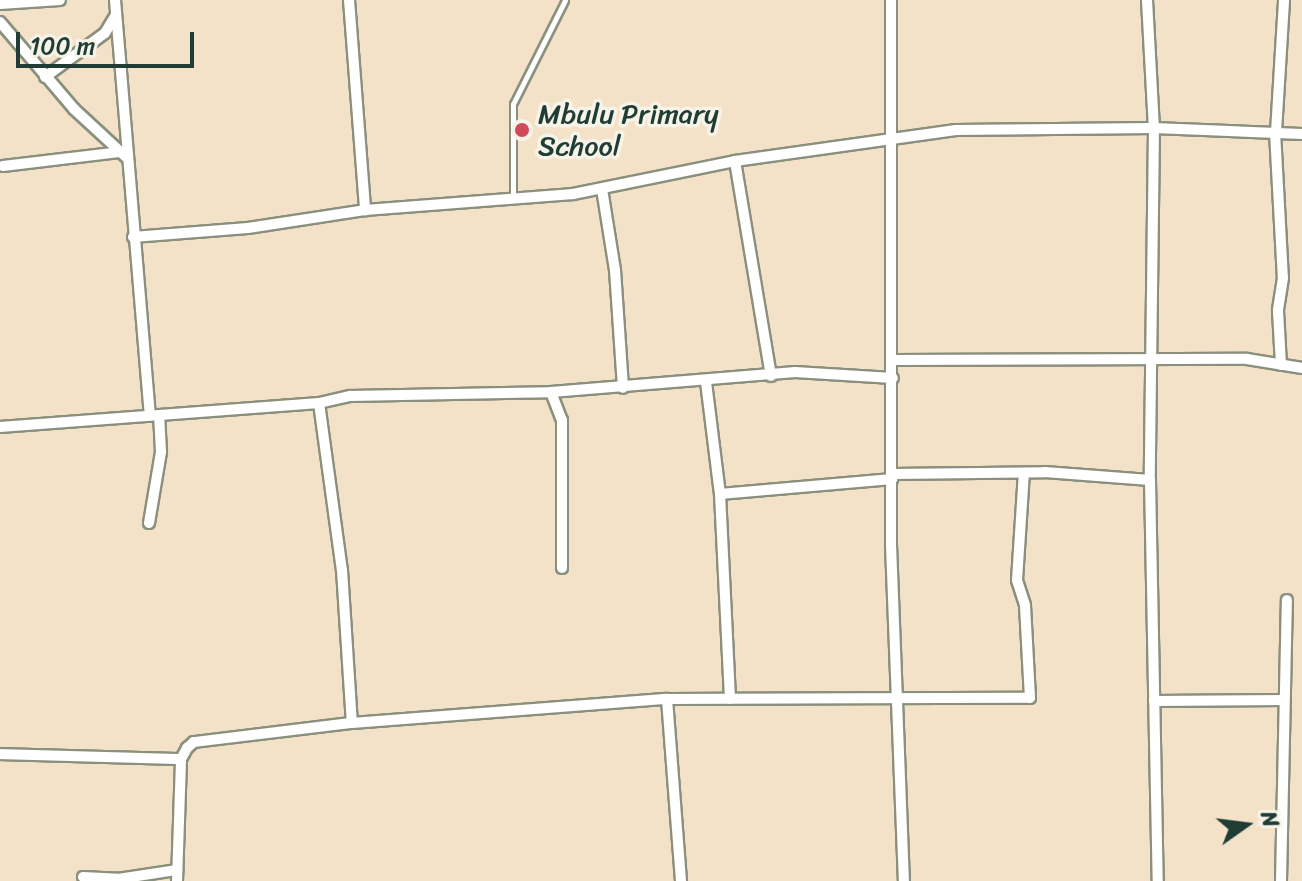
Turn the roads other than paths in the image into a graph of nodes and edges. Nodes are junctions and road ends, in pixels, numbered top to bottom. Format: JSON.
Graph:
{"nodes":[{"id":1,"x":60,"y":0,"type":"edge"},
{"id":2,"x":115,"y":0,"type":"edge"},
{"id":3,"x":349,"y":0,"type":"edge"},
{"id":4,"x":565,"y":0,"type":"edge"},
{"id":5,"x":891,"y":0,"type":"edge"},
{"id":6,"x":1147,"y":0,"type":"edge"},
{"id":7,"x":1284,"y":0,"type":"edge"},
{"id":8,"x":0,"y":4,"type":"edge"},
{"id":9,"x":116,"y":15,"type":"junction"},
{"id":10,"x":0,"y":22,"type":"edge"},
{"id":11,"x":45,"y":77,"type":"junction"},
{"id":12,"x":1154,"y":128,"type":"junction"},
{"id":13,"x":1275,"y":132,"type":"junction"},
{"id":14,"x":1302,"y":134,"type":"edge"},
{"id":15,"x":892,"y":137,"type":"junction"},
{"id":16,"x":124,"y":155,"type":"junction"},
{"id":17,"x":735,"y":161,"type":"junction"},
{"id":18,"x":3,"y":166,"type":"dead end"},
{"id":19,"x":602,"y":189,"type":"junction"},
{"id":20,"x":513,"y":201,"type":"junction"},
{"id":21,"x":365,"y":210,"type":"junction"},
{"id":22,"x":133,"y":237,"type":"junction"},
{"id":23,"x":1153,"y":358,"type":"junction"},
{"id":24,"x":894,"y":360,"type":"junction"},
{"id":25,"x":1281,"y":365,"type":"junction"},
{"id":26,"x":1302,"y":368,"type":"edge"},
{"id":27,"x":771,"y":376,"type":"junction"},
{"id":28,"x":893,"y":378,"type":"junction"},
{"id":29,"x":706,"y":382,"type":"junction"},
{"id":30,"x":623,"y":388,"type":"junction"},
{"id":31,"x":551,"y":392,"type":"junction"},
{"id":32,"x":319,"y":403,"type":"junction"},
{"id":33,"x":155,"y":415,"type":"junction"},
{"id":34,"x":0,"y":427,"type":"edge"},
{"id":35,"x":1024,"y":473,"type":"junction"},
{"id":36,"x":892,"y":476,"type":"junction"},
{"id":37,"x":1150,"y":480,"type":"junction"},
{"id":38,"x":720,"y":494,"type":"junction"},
{"id":39,"x":149,"y":523,"type":"dead end"},
{"id":40,"x":562,"y":568,"type":"dead end"},
{"id":41,"x":1287,"y":600,"type":"dead end"},
{"id":42,"x":667,"y":699,"type":"junction"},
{"id":43,"x":730,"y":699,"type":"junction"},
{"id":44,"x":894,"y":700,"type":"junction"},
{"id":45,"x":1284,"y":700,"type":"junction"},
{"id":46,"x":1154,"y":701,"type":"junction"},
{"id":47,"x":352,"y":723,"type":"junction"},
{"id":48,"x":0,"y":754,"type":"edge"},
{"id":49,"x":181,"y":759,"type":"junction"},
{"id":50,"x":177,"y":875,"type":"edge"},
{"id":51,"x":83,"y":877,"type":"dead end"},
{"id":52,"x":681,"y":881,"type":"edge"},
{"id":53,"x":904,"y":881,"type":"edge"},
{"id":54,"x":1158,"y":881,"type":"edge"},
{"id":55,"x":1281,"y":881,"type":"edge"}],
"edges":[{"from":1,"to":8,"type":"street"},
{"from":2,"to":9,"type":"street"},
{"from":3,"to":21,"type":"street"},
{"from":4,"to":20,"type":"lane"},
{"from":5,"to":15,"type":"street"},
{"from":6,"to":12,"type":"street"},
{"from":7,"to":13,"type":"street"},
{"from":9,"to":11,"type":"street"},
{"from":9,"to":16,"type":"street"},
{"from":10,"to":11,"type":"street"},
{"from":11,"to":16,"type":"street"},
{"from":12,"to":13,"type":"street"},
{"from":12,"to":15,"type":"street"},
{"from":12,"to":23,"type":"street"},
{"from":13,"to":14,"type":"street"},
{"from":13,"to":25,"type":"street"},
{"from":15,"to":17,"type":"street"},
{"from":15,"to":24,"type":"street"},
{"from":16,"to":18,"type":"street"},
{"from":16,"to":22,"type":"street"},
{"from":17,"to":19,"type":"street"},
{"from":17,"to":27,"type":"street"},
{"from":19,"to":20,"type":"street"},
{"from":19,"to":30,"type":"street"},
{"from":20,"to":21,"type":"street"},
{"from":21,"to":22,"type":"street"},
{"from":22,"to":33,"type":"street"},
{"from":23,"to":24,"type":"street"},
{"from":23,"to":25,"type":"street"},
{"from":23,"to":37,"type":"street"},
{"from":24,"to":28,"type":"street"},
{"from":25,"to":26,"type":"street"},
{"from":27,"to":28,"type":"street"},
{"from":27,"to":29,"type":"street"},
{"from":28,"to":36,"type":"street"},
{"from":29,"to":30,"type":"street"},
{"from":29,"to":38,"type":"street"},
{"from":30,"to":31,"type":"street"},
{"from":31,"to":32,"type":"street"},
{"from":31,"to":40,"type":"street"},
{"from":32,"to":33,"type":"street"},
{"from":32,"to":47,"type":"street"},
{"from":33,"to":34,"type":"street"},
{"from":33,"to":39,"type":"street"},
{"from":35,"to":36,"type":"street"},
{"from":35,"to":37,"type":"street"},
{"from":35,"to":44,"type":"street"},
{"from":36,"to":38,"type":"street"},
{"from":36,"to":44,"type":"street"},
{"from":37,"to":46,"type":"street"},
{"from":38,"to":43,"type":"street"},
{"from":41,"to":45,"type":"street"},
{"from":42,"to":43,"type":"street"},
{"from":42,"to":47,"type":"street"},
{"from":42,"to":52,"type":"street"},
{"from":43,"to":44,"type":"street"},
{"from":44,"to":53,"type":"street"},
{"from":45,"to":46,"type":"street"},
{"from":45,"to":55,"type":"street"},
{"from":46,"to":54,"type":"street"},
{"from":47,"to":49,"type":"street"},
{"from":48,"to":49,"type":"street"},
{"from":49,"to":50,"type":"street"},
{"from":50,"to":51,"type":"street"}]}
